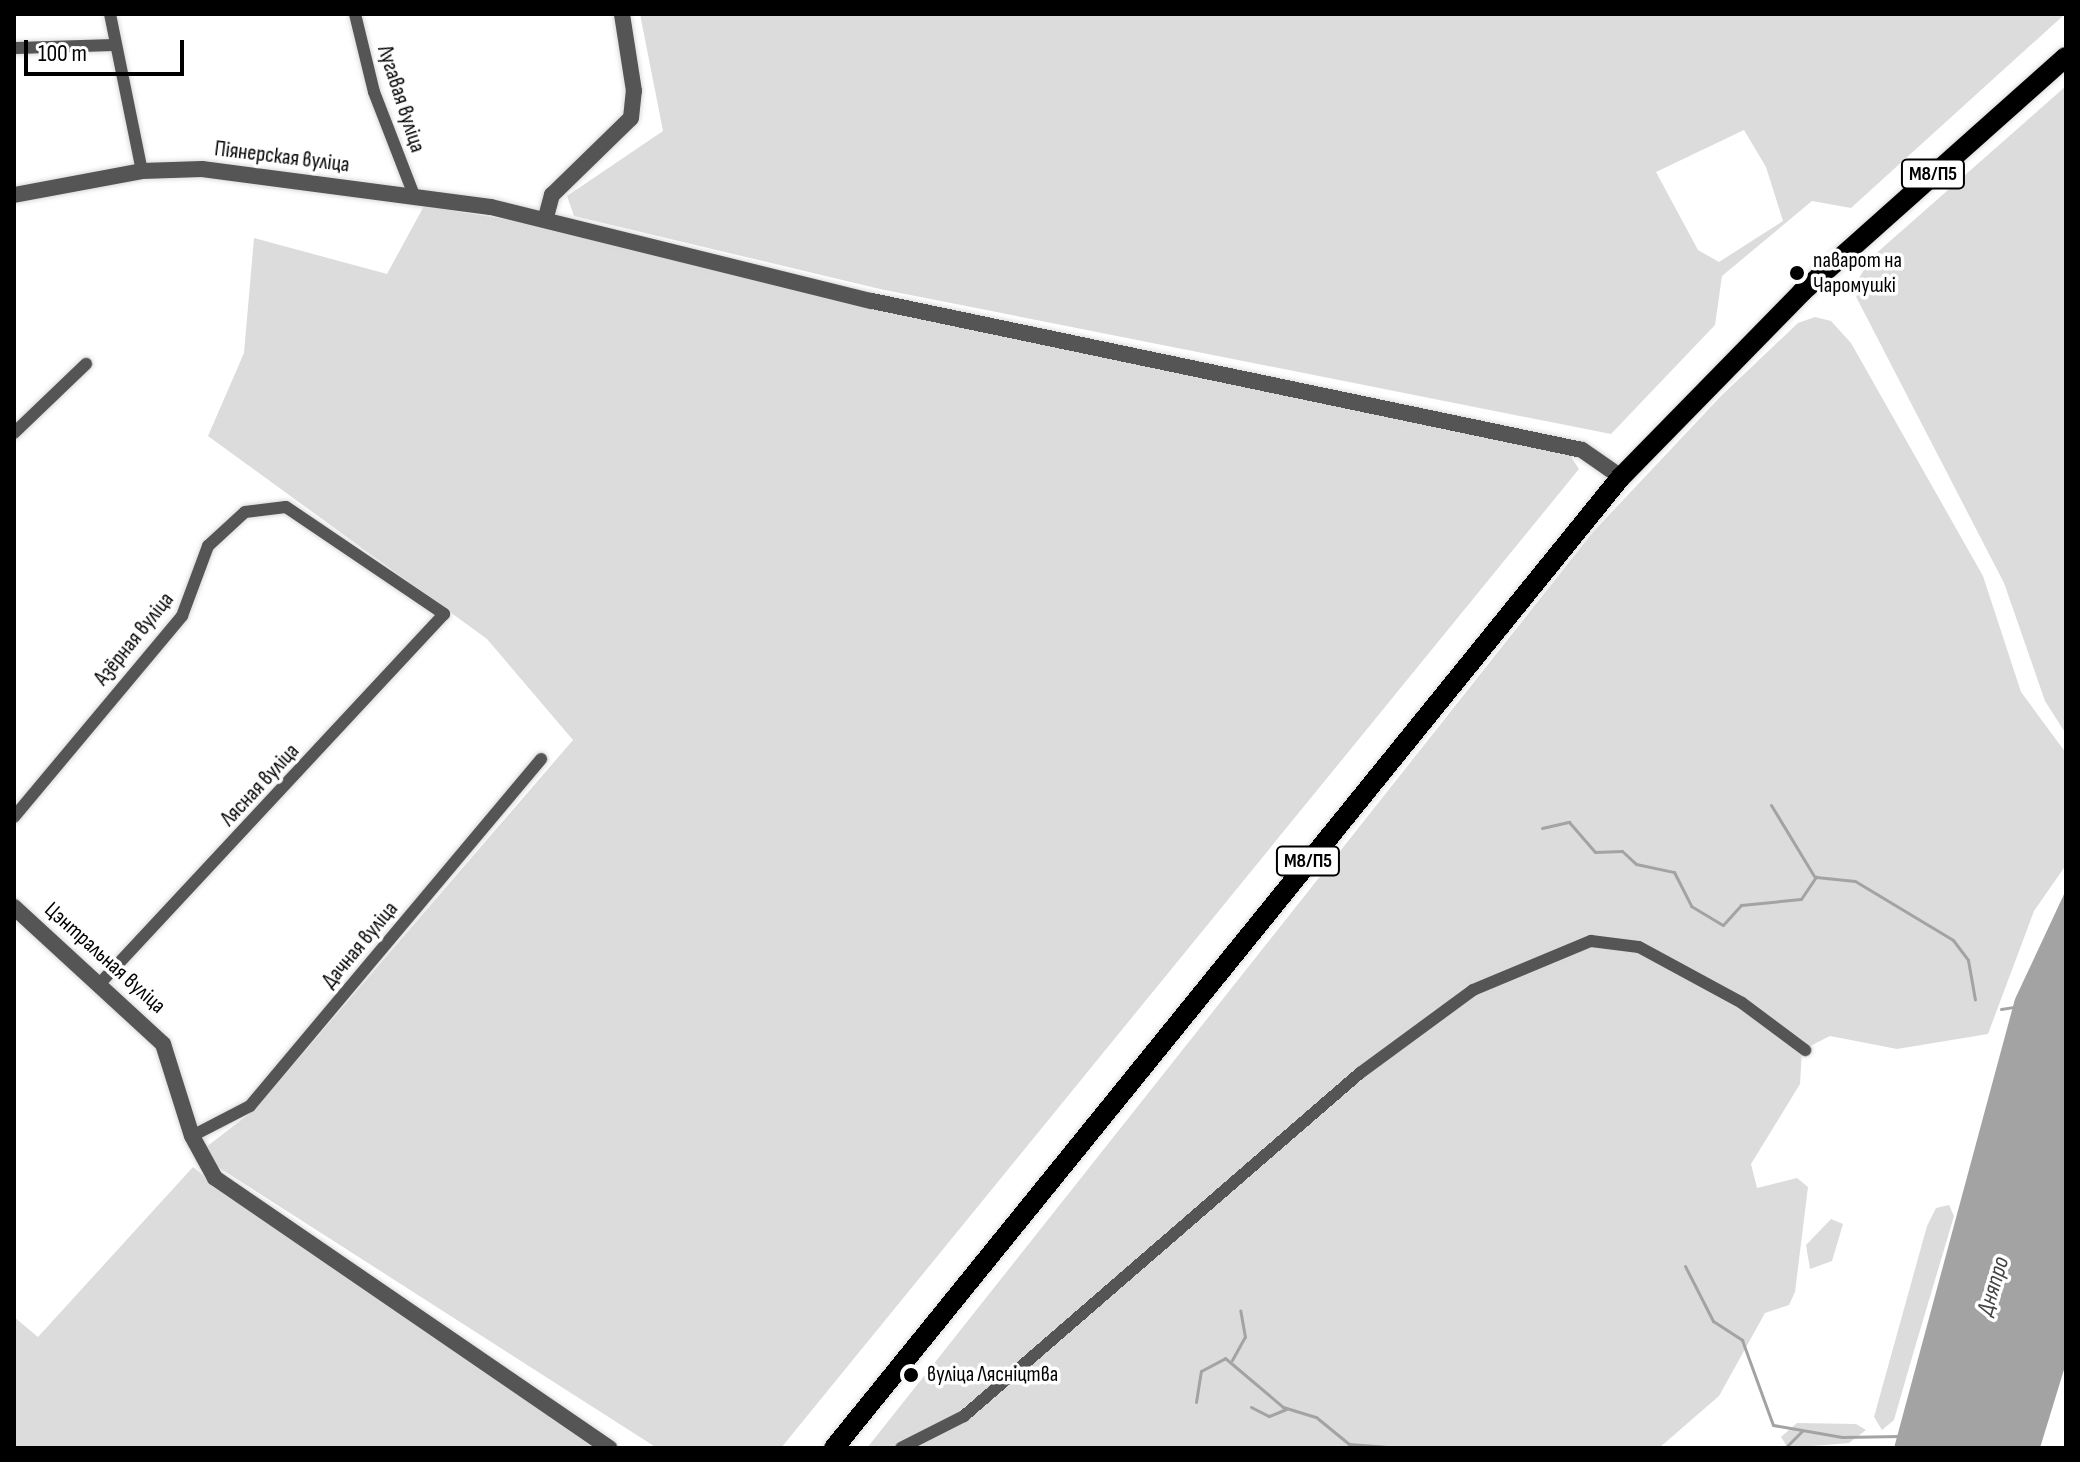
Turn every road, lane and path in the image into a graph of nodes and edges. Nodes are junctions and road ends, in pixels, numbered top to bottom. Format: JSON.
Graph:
{"nodes":[{"id":1,"x":110,"y":14,"type":"edge"},
{"id":2,"x":355,"y":14,"type":"edge"},
{"id":3,"x":622,"y":14,"type":"edge"},
{"id":4,"x":116,"y":45,"type":"junction"},
{"id":5,"x":14,"y":48,"type":"edge"},
{"id":6,"x":2066,"y":57,"type":"edge"},
{"id":7,"x":142,"y":171,"type":"junction"},
{"id":8,"x":14,"y":195,"type":"edge"},
{"id":9,"x":414,"y":195,"type":"junction"},
{"id":10,"x":546,"y":217,"type":"junction"},
{"id":11,"x":86,"y":364,"type":"dead end"},
{"id":12,"x":14,"y":433,"type":"edge"},
{"id":13,"x":1621,"y":477,"type":"junction"},
{"id":14,"x":286,"y":507,"type":"joint"},
{"id":15,"x":541,"y":759,"type":"dead end"},
{"id":16,"x":14,"y":817,"type":"edge"},
{"id":17,"x":14,"y":907,"type":"edge"},
{"id":18,"x":103,"y":980,"type":"junction"},
{"id":19,"x":1805,"y":1050,"type":"dead end"},
{"id":20,"x":192,"y":1136,"type":"junction"},
{"id":21,"x":610,"y":1448,"type":"edge"},
{"id":22,"x":834,"y":1448,"type":"edge"},
{"id":23,"x":901,"y":1448,"type":"edge"}],
"edges":[{"from":1,"to":4,"type":"street"},
{"from":2,"to":9,"type":"street","name":"Лугавая вуліца"},
{"from":3,"to":10,"type":"street"},
{"from":4,"to":5,"type":"street"},
{"from":4,"to":7,"type":"street"},
{"from":6,"to":13,"type":"main road","number":"М8/П5"},
{"from":7,"to":8,"type":"street","name":"Піянерская вуліца"},
{"from":7,"to":9,"type":"street","name":"Піянерская вуліца"},
{"from":9,"to":10,"type":"street","name":"Піянерская вуліца"},
{"from":10,"to":13,"type":"street","name":"Піянерская вуліца"},
{"from":11,"to":12,"type":"street"},
{"from":13,"to":22,"type":"main road","number":"М8/П5"},
{"from":14,"to":16,"type":"street","name":"Азёрная вуліца"},
{"from":14,"to":18,"type":"street","name":"Лясная вуліца"},
{"from":15,"to":20,"type":"street","name":"Дачная вуліца"},
{"from":17,"to":18,"type":"street","name":"Цэнтральная вуліца"},
{"from":18,"to":20,"type":"street","name":"Цэнтральная вуліца"},
{"from":19,"to":23,"type":"street"},
{"from":20,"to":21,"type":"street","name":"Цэнтральная вуліца"}]}
